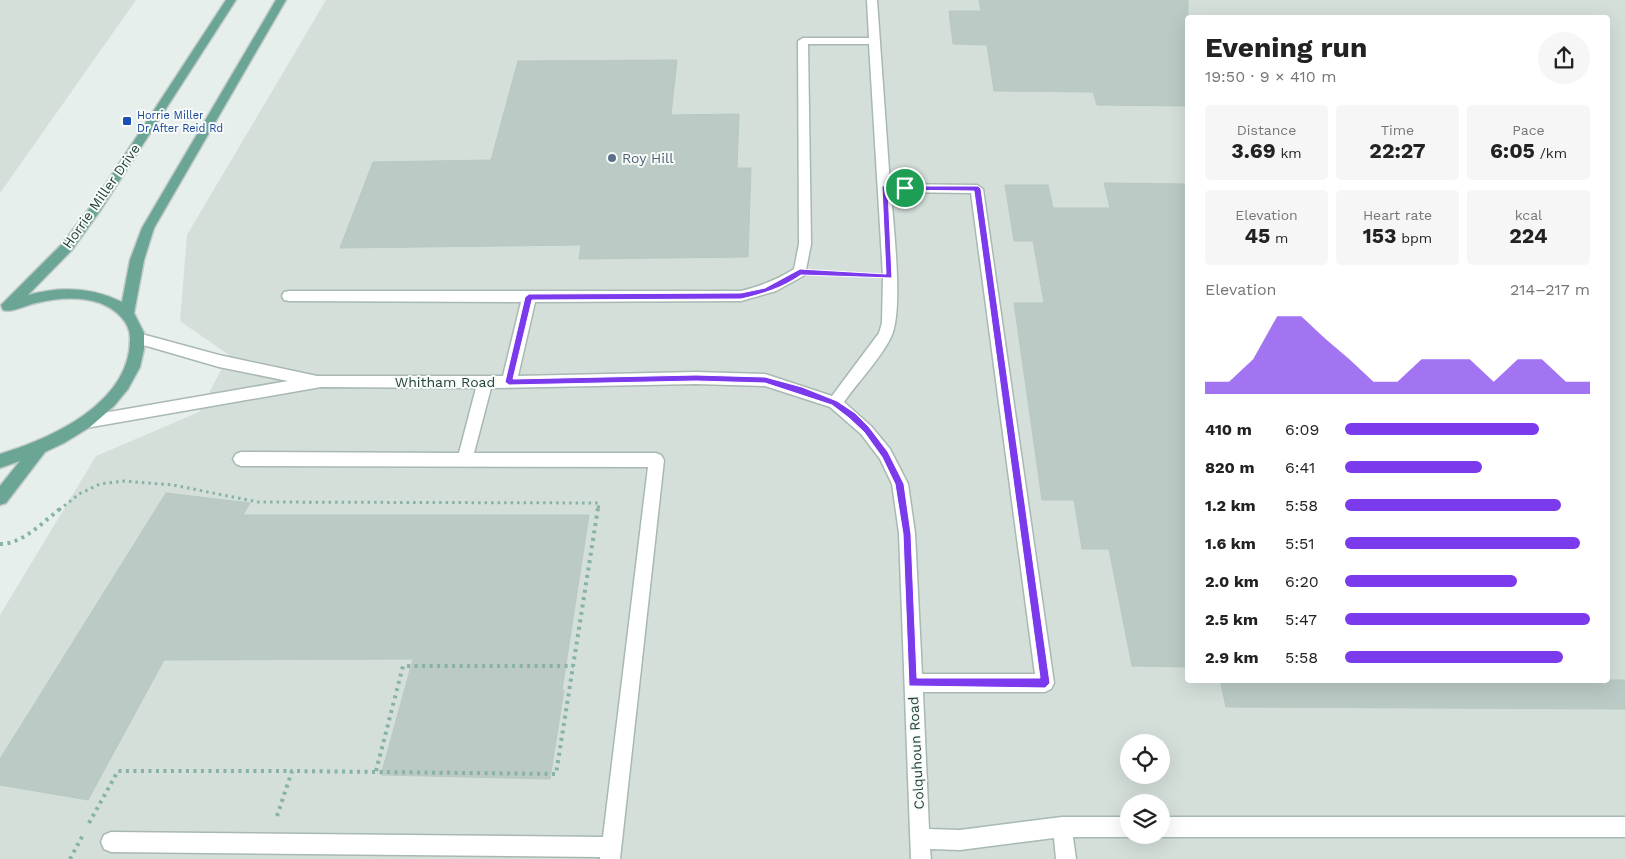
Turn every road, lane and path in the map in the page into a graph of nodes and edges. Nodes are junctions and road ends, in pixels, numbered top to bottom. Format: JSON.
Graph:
{"nodes":[{"id":1,"x":231,"y":0,"type":"edge"},
{"id":2,"x":281,"y":0,"type":"edge"},
{"id":3,"x":872,"y":0,"type":"edge"},
{"id":4,"x":875,"y":41,"type":"junction"},
{"id":5,"x":884,"y":188,"type":"junction"},
{"id":6,"x":800,"y":272,"type":"junction"},
{"id":7,"x":890,"y":276,"type":"junction"},
{"id":8,"x":289,"y":296,"type":"dead end"},
{"id":9,"x":529,"y":297,"type":"junction"},
{"id":10,"x":4,"y":307,"type":"edge"},
{"id":11,"x":127,"y":312,"type":"junction"},
{"id":12,"x":138,"y":338,"type":"junction"},
{"id":13,"x":321,"y":382,"type":"junction"},
{"id":14,"x":485,"y":382,"type":"junction"},
{"id":15,"x":509,"y":382,"type":"junction"},
{"id":16,"x":834,"y":403,"type":"junction"},
{"id":17,"x":86,"y":422,"type":"junction"},
{"id":18,"x":38,"y":450,"type":"junction"},
{"id":19,"x":241,"y":459,"type":"dead end"},
{"id":20,"x":465,"y":460,"type":"junction"},
{"id":21,"x":0,"y":461,"type":"edge"},
{"id":22,"x":0,"y":498,"type":"edge"},
{"id":23,"x":0,"y":544,"type":"edge"},
{"id":24,"x":573,"y":666,"type":"junction"},
{"id":25,"x":912,"y":682,"type":"junction"},
{"id":26,"x":292,"y":770,"type":"junction"},
{"id":27,"x":376,"y":771,"type":"junction"},
{"id":28,"x":1062,"y":827,"type":"junction"},
{"id":29,"x":1120,"y":827,"type":"edge"},
{"id":30,"x":1170,"y":827,"type":"edge"},
{"id":31,"x":1625,"y":827,"type":"edge"},
{"id":32,"x":920,"y":839,"type":"junction"},
{"id":33,"x":110,"y":842,"type":"dead end"},
{"id":34,"x":268,"y":844,"type":"junction"},
{"id":35,"x":610,"y":853,"type":"edge"},
{"id":36,"x":70,"y":859,"type":"edge"},
{"id":37,"x":921,"y":859,"type":"edge"},
{"id":38,"x":1066,"y":859,"type":"edge"}],
"edges":[{"from":1,"to":10,"type":"main road","name":"Horrie Miller Drive"},
{"from":2,"to":11,"type":"main road"},
{"from":3,"to":4,"type":"street"},
{"from":4,"to":5,"type":"street"},
{"from":4,"to":6,"type":"street"},
{"from":5,"to":7,"type":"street"},
{"from":5,"to":25,"type":"street"},
{"from":6,"to":7,"type":"path"},
{"from":6,"to":9,"type":"street"},
{"from":7,"to":16,"type":"street"},
{"from":8,"to":9,"type":"street"},
{"from":9,"to":15,"type":"street"},
{"from":10,"to":11,"type":"main road","name":"Horrie Miller Drive"},
{"from":11,"to":12,"type":"main road"},
{"from":12,"to":13,"type":"street","name":"Whitham Road"},
{"from":12,"to":17,"type":"main road"},
{"from":13,"to":14,"type":"street","name":"Whitham Road"},
{"from":13,"to":17,"type":"street","name":"Whitham Road"},
{"from":14,"to":15,"type":"street","name":"Whitham Road"},
{"from":14,"to":20,"type":"street"},
{"from":15,"to":16,"type":"street","name":"Whitham Road"},
{"from":16,"to":25,"type":"street","name":"Colquhoun Road"},
{"from":17,"to":18,"type":"main road"},
{"from":18,"to":21,"type":"main road"},
{"from":18,"to":22,"type":"main road"},
{"from":19,"to":20,"type":"street"},
{"from":20,"to":35,"type":"street"},
{"from":23,"to":24,"type":"path"},
{"from":24,"to":27,"type":"path"},
{"from":24,"to":27,"type":"path"},
{"from":25,"to":32,"type":"street","name":"Colquhoun Road"},
{"from":26,"to":27,"type":"path"},
{"from":26,"to":34,"type":"path"},
{"from":26,"to":36,"type":"path"},
{"from":28,"to":29,"type":"street"},
{"from":28,"to":32,"type":"street"},
{"from":28,"to":38,"type":"street"},
{"from":30,"to":31,"type":"street"},
{"from":32,"to":37,"type":"street","name":"Colquhoun Road"},
{"from":33,"to":34,"type":"street"},
{"from":34,"to":35,"type":"street"}]}
